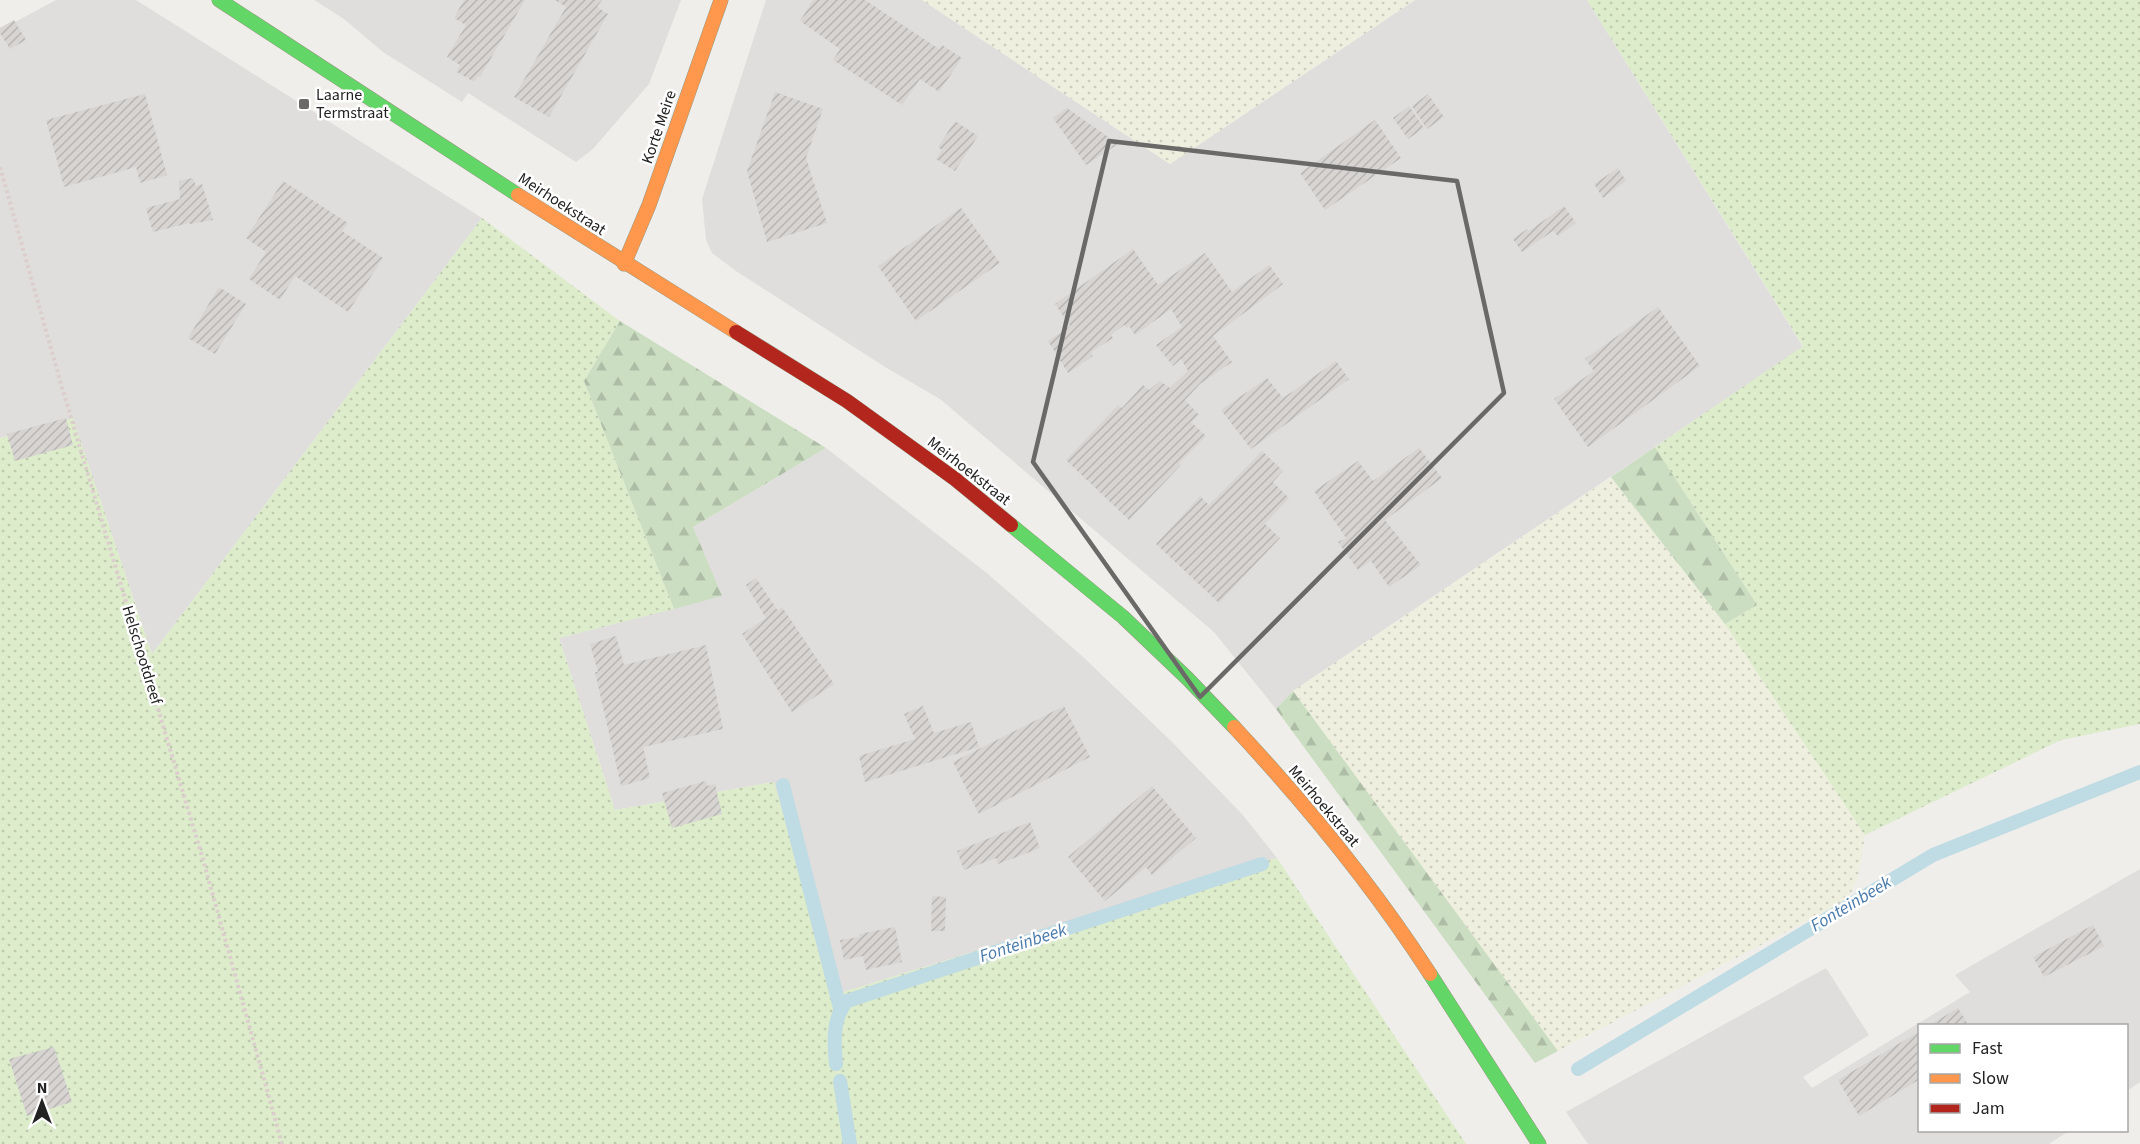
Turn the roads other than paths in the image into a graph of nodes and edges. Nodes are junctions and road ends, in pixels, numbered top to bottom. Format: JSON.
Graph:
{"nodes":[{"id":1,"x":219,"y":0,"type":"edge"},
{"id":2,"x":721,"y":0,"type":"edge"},
{"id":3,"x":624,"y":264,"type":"junction"},
{"id":4,"x":1539,"y":1144,"type":"edge"}],
"edges":[{"from":1,"to":3,"type":"street","name":"Meirhoekstraat"},
{"from":2,"to":3,"type":"street","name":"Korte Meire"},
{"from":3,"to":4,"type":"street","name":"Meirhoekstraat"}]}
